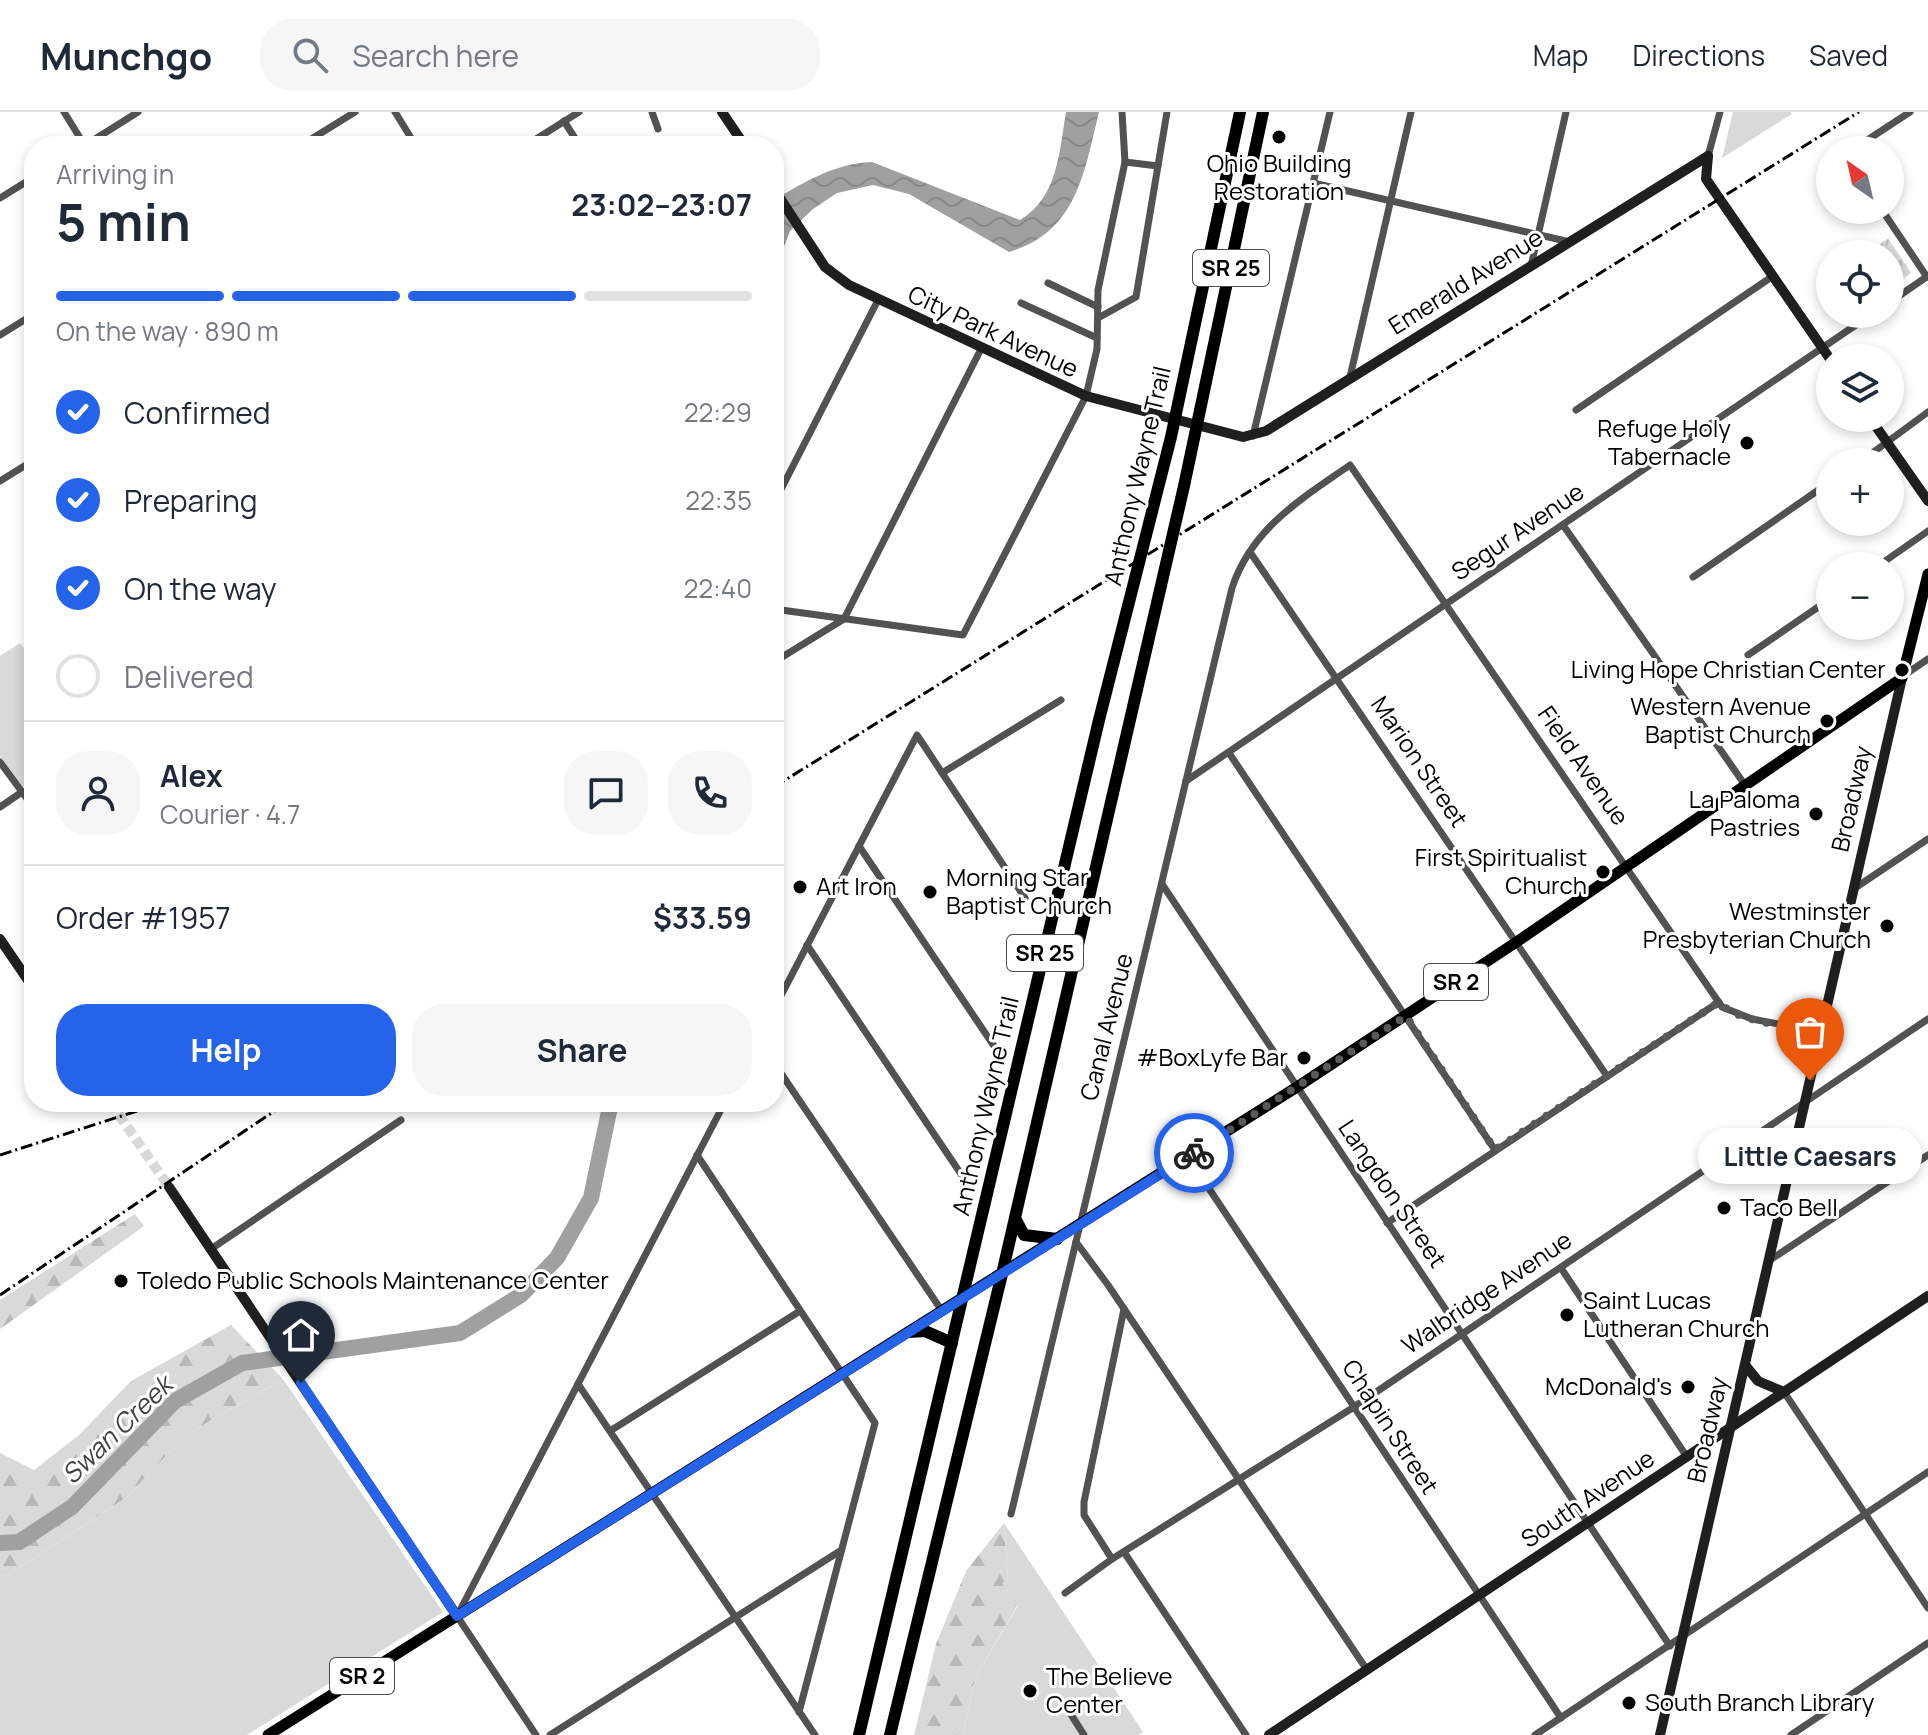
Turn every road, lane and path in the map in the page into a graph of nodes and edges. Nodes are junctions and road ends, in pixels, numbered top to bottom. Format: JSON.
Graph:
{"nodes":[{"id":1,"x":64,"y":112,"type":"edge"},
{"id":2,"x":138,"y":112,"type":"edge"},
{"id":3,"x":355,"y":112,"type":"edge"},
{"id":4,"x":395,"y":112,"type":"edge"},
{"id":5,"x":579,"y":112,"type":"edge"},
{"id":6,"x":652,"y":112,"type":"edge"},
{"id":7,"x":722,"y":112,"type":"edge"},
{"id":8,"x":1122,"y":112,"type":"edge"},
{"id":9,"x":1167,"y":112,"type":"edge"},
{"id":10,"x":1240,"y":112,"type":"edge"},
{"id":11,"x":1263,"y":112,"type":"edge"},
{"id":12,"x":1330,"y":112,"type":"edge"},
{"id":13,"x":1411,"y":112,"type":"edge"},
{"id":14,"x":1566,"y":112,"type":"edge"},
{"id":15,"x":1720,"y":112,"type":"edge"},
{"id":16,"x":1910,"y":112,"type":"edge"},
{"id":17,"x":564,"y":121,"type":"junction"},
{"id":18,"x":658,"y":129,"type":"dead end"},
{"id":19,"x":78,"y":136,"type":"edge"},
{"id":20,"x":100,"y":136,"type":"edge"},
{"id":21,"x":316,"y":136,"type":"edge"},
{"id":22,"x":410,"y":136,"type":"edge"},
{"id":23,"x":541,"y":136,"type":"edge"},
{"id":24,"x":574,"y":136,"type":"edge"},
{"id":25,"x":738,"y":136,"type":"edge"},
{"id":26,"x":1873,"y":136,"type":"edge"},
{"id":27,"x":1708,"y":156,"type":"junction"},
{"id":28,"x":1125,"y":162,"type":"junction"},
{"id":29,"x":1158,"y":166,"type":"junction"},
{"id":30,"x":24,"y":183,"type":"edge"},
{"id":31,"x":1313,"y":183,"type":"junction"},
{"id":32,"x":0,"y":198,"type":"edge"},
{"id":33,"x":1390,"y":201,"type":"junction"},
{"id":34,"x":784,"y":204,"type":"edge"},
{"id":35,"x":1892,"y":224,"type":"edge"},
{"id":36,"x":1538,"y":235,"type":"junction"},
{"id":37,"x":1570,"y":242,"type":"junction"},
{"id":38,"x":1531,"y":266,"type":"junction"},
{"id":39,"x":1773,"y":276,"type":"junction"},
{"id":40,"x":1927,"y":276,"type":"edge"},
{"id":41,"x":1048,"y":283,"type":"dead end"},
{"id":42,"x":1904,"y":292,"type":"edge"},
{"id":43,"x":878,"y":300,"type":"junction"},
{"id":44,"x":1021,"y":303,"type":"dead end"},
{"id":45,"x":1098,"y":307,"type":"junction"},
{"id":46,"x":1098,"y":318,"type":"junction"},
{"id":47,"x":24,"y":320,"type":"edge"},
{"id":48,"x":1851,"y":328,"type":"edge"},
{"id":49,"x":0,"y":335,"type":"edge"},
{"id":50,"x":1097,"y":338,"type":"junction"},
{"id":51,"x":1819,"y":344,"type":"edge"},
{"id":52,"x":1828,"y":344,"type":"edge"},
{"id":53,"x":981,"y":349,"type":"junction"},
{"id":54,"x":1816,"y":352,"type":"edge"},
{"id":55,"x":1350,"y":377,"type":"junction"},
{"id":56,"x":1086,"y":396,"type":"junction"},
{"id":57,"x":1576,"y":410,"type":"dead end"},
{"id":58,"x":1928,"y":412,"type":"edge"},
{"id":59,"x":1175,"y":418,"type":"junction"},
{"id":60,"x":1197,"y":424,"type":"junction"},
{"id":61,"x":1880,"y":432,"type":"edge"},
{"id":62,"x":1248,"y":436,"type":"junction"},
{"id":63,"x":1887,"y":442,"type":"junction"},
{"id":64,"x":1879,"y":448,"type":"edge"},
{"id":65,"x":1350,"y":465,"type":"joint"},
{"id":66,"x":24,"y":466,"type":"edge"},
{"id":67,"x":0,"y":481,"type":"edge"},
{"id":68,"x":784,"y":483,"type":"edge"},
{"id":69,"x":1816,"y":492,"type":"edge"},
{"id":70,"x":1928,"y":501,"type":"edge"},
{"id":71,"x":1563,"y":525,"type":"junction"},
{"id":72,"x":1928,"y":531,"type":"edge"},
{"id":73,"x":1250,"y":552,"type":"junction"},
{"id":74,"x":1898,"y":552,"type":"edge"},
{"id":75,"x":1928,"y":574,"type":"edge"},
{"id":76,"x":1693,"y":577,"type":"dead end"},
{"id":77,"x":1447,"y":605,"type":"junction"},
{"id":78,"x":1816,"y":609,"type":"edge"},
{"id":79,"x":784,"y":610,"type":"edge"},
{"id":80,"x":844,"y":619,"type":"junction"},
{"id":81,"x":1748,"y":655,"type":"dead end"},
{"id":82,"x":784,"y":656,"type":"edge"},
{"id":83,"x":1928,"y":659,"type":"edge"},
{"id":84,"x":1337,"y":678,"type":"junction"},
{"id":85,"x":1902,"y":678,"type":"junction"},
{"id":86,"x":1061,"y":700,"type":"dead end"},
{"id":87,"x":1229,"y":753,"type":"junction"},
{"id":88,"x":0,"y":762,"type":"edge"},
{"id":89,"x":942,"y":773,"type":"junction"},
{"id":90,"x":1186,"y":782,"type":"junction"},
{"id":91,"x":1745,"y":785,"type":"junction"},
{"id":92,"x":22,"y":792,"type":"junction"},
{"id":93,"x":24,"y":795,"type":"edge"},
{"id":94,"x":0,"y":807,"type":"edge"},
{"id":95,"x":1928,"y":839,"type":"edge"},
{"id":96,"x":859,"y":846,"type":"junction"},
{"id":97,"x":1628,"y":865,"type":"junction"},
{"id":98,"x":1162,"y":884,"type":"junction"},
{"id":99,"x":1855,"y":888,"type":"junction"},
{"id":100,"x":1025,"y":898,"type":"dead end"},
{"id":101,"x":0,"y":939,"type":"edge"},
{"id":102,"x":1518,"y":941,"type":"junction"},
{"id":103,"x":807,"y":945,"type":"junction"},
{"id":104,"x":24,"y":974,"type":"edge"},
{"id":105,"x":784,"y":990,"type":"edge"},
{"id":106,"x":1719,"y":1002,"type":"junction"},
{"id":107,"x":1406,"y":1016,"type":"junction"},
{"id":108,"x":1928,"y":1019,"type":"edge"},
{"id":109,"x":1821,"y":1032,"type":"junction"},
{"id":110,"x":996,"y":1049,"type":"dead end"},
{"id":111,"x":1607,"y":1076,"type":"junction"},
{"id":112,"x":784,"y":1078,"type":"edge"},
{"id":113,"x":1297,"y":1087,"type":"junction"},
{"id":114,"x":1805,"y":1103,"type":"junction"},
{"id":115,"x":720,"y":1112,"type":"edge"},
{"id":116,"x":401,"y":1120,"type":"dead end"},
{"id":117,"x":1495,"y":1150,"type":"junction"},
{"id":118,"x":697,"y":1155,"type":"junction"},
{"id":119,"x":1928,"y":1155,"type":"edge"},
{"id":120,"x":1188,"y":1157,"type":"junction"},
{"id":121,"x":967,"y":1183,"type":"dead end"},
{"id":122,"x":169,"y":1187,"type":"tunnel mouth"},
{"id":123,"x":1015,"y":1217,"type":"junction"},
{"id":124,"x":1387,"y":1223,"type":"junction"},
{"id":125,"x":1080,"y":1224,"type":"junction"},
{"id":126,"x":1057,"y":1239,"type":"junction"},
{"id":127,"x":1076,"y":1242,"type":"junction"},
{"id":128,"x":211,"y":1249,"type":"junction"},
{"id":129,"x":1770,"y":1260,"type":"junction"},
{"id":130,"x":1561,"y":1268,"type":"junction"},
{"id":131,"x":1002,"y":1274,"type":"junction"},
{"id":132,"x":1928,"y":1296,"type":"edge"},
{"id":133,"x":963,"y":1298,"type":"junction"},
{"id":134,"x":1124,"y":1309,"type":"junction"},
{"id":135,"x":800,"y":1311,"type":"junction"},
{"id":136,"x":942,"y":1311,"type":"junction"},
{"id":137,"x":909,"y":1332,"type":"junction"},
{"id":138,"x":1462,"y":1335,"type":"junction"},
{"id":139,"x":952,"y":1343,"type":"junction"},
{"id":140,"x":1745,"y":1365,"type":"junction"},
{"id":141,"x":843,"y":1374,"type":"junction"},
{"id":142,"x":578,"y":1384,"type":"junction"},
{"id":143,"x":1784,"y":1392,"type":"junction"},
{"id":144,"x":1354,"y":1407,"type":"junction"},
{"id":145,"x":1731,"y":1427,"type":"junction"},
{"id":146,"x":610,"y":1431,"type":"junction"},
{"id":147,"x":1687,"y":1457,"type":"junction"},
{"id":148,"x":1928,"y":1472,"type":"edge"},
{"id":149,"x":1239,"y":1479,"type":"junction"},
{"id":150,"x":652,"y":1494,"type":"junction"},
{"id":151,"x":1011,"y":1514,"type":"dead end"},
{"id":152,"x":1865,"y":1514,"type":"junction"},
{"id":153,"x":1588,"y":1523,"type":"junction"},
{"id":154,"x":840,"y":1551,"type":"junction"},
{"id":155,"x":1124,"y":1552,"type":"junction"},
{"id":156,"x":1112,"y":1559,"type":"junction"},
{"id":157,"x":1065,"y":1593,"type":"dead end"},
{"id":158,"x":1478,"y":1596,"type":"junction"},
{"id":159,"x":1928,"y":1608,"type":"edge"},
{"id":160,"x":457,"y":1616,"type":"junction"},
{"id":161,"x":736,"y":1618,"type":"junction"},
{"id":162,"x":1683,"y":1638,"type":"junction"},
{"id":163,"x":1928,"y":1643,"type":"edge"},
{"id":164,"x":1670,"y":1646,"type":"junction"},
{"id":165,"x":1367,"y":1670,"type":"junction"},
{"id":166,"x":799,"y":1712,"type":"junction"},
{"id":167,"x":1070,"y":1713,"type":"dead end"},
{"id":168,"x":1561,"y":1718,"type":"junction"},
{"id":169,"x":268,"y":1735,"type":"edge"},
{"id":170,"x":536,"y":1735,"type":"edge"},
{"id":171,"x":550,"y":1735,"type":"edge"},
{"id":172,"x":815,"y":1735,"type":"edge"},
{"id":173,"x":859,"y":1735,"type":"edge"},
{"id":174,"x":890,"y":1735,"type":"edge"},
{"id":175,"x":1084,"y":1735,"type":"edge"},
{"id":176,"x":1246,"y":1735,"type":"edge"},
{"id":177,"x":1269,"y":1735,"type":"edge"},
{"id":178,"x":1535,"y":1735,"type":"edge"},
{"id":179,"x":1660,"y":1735,"type":"edge"},
{"id":180,"x":1791,"y":1735,"type":"edge"}],
"edges":[{"from":1,"to":19,"type":"street"},
{"from":2,"to":20,"type":"street"},
{"from":3,"to":21,"type":"street"},
{"from":4,"to":22,"type":"street"},
{"from":5,"to":17,"type":"street"},
{"from":6,"to":18,"type":"street"},
{"from":7,"to":25,"type":"street"},
{"from":8,"to":28,"type":"street"},
{"from":9,"to":29,"type":"street"},
{"from":10,"to":59,"type":"highway","name":"Anthony Wayne Trail","number":"SR 25"},
{"from":11,"to":60,"type":"highway","name":"Anthony Wayne Trail","number":"SR 25"},
{"from":12,"to":31,"type":"street"},
{"from":13,"to":33,"type":"street"},
{"from":14,"to":36,"type":"street"},
{"from":15,"to":27,"type":"street"},
{"from":16,"to":26,"type":"street"},
{"from":17,"to":23,"type":"street"},
{"from":17,"to":24,"type":"street"},
{"from":27,"to":37,"type":"street","name":"Emerald Avenue"},
{"from":27,"to":39,"type":"street"},
{"from":28,"to":29,"type":"street"},
{"from":28,"to":45,"type":"street"},
{"from":29,"to":46,"type":"street"},
{"from":30,"to":32,"type":"street"},
{"from":31,"to":33,"type":"street"},
{"from":31,"to":62,"type":"street"},
{"from":33,"to":36,"type":"street"},
{"from":33,"to":55,"type":"street"},
{"from":34,"to":43,"type":"street","name":"City Park Avenue"},
{"from":35,"to":40,"type":"street"},
{"from":36,"to":37,"type":"street"},
{"from":36,"to":38,"type":"street"},
{"from":37,"to":38,"type":"street","name":"Emerald Avenue"},
{"from":38,"to":55,"type":"street","name":"Emerald Avenue"},
{"from":39,"to":51,"type":"street"},
{"from":39,"to":57,"type":"street"},
{"from":40,"to":42,"type":"street"},
{"from":41,"to":45,"type":"street"},
{"from":43,"to":53,"type":"street","name":"City Park Avenue"},
{"from":43,"to":68,"type":"street"},
{"from":44,"to":50,"type":"street"},
{"from":45,"to":46,"type":"street"},
{"from":46,"to":50,"type":"street"},
{"from":47,"to":49,"type":"street"},
{"from":48,"to":52,"type":"street","name":"Segur Avenue"},
{"from":50,"to":56,"type":"street"},
{"from":53,"to":56,"type":"street","name":"City Park Avenue"},
{"from":53,"to":80,"type":"street"},
{"from":54,"to":71,"type":"street","name":"Segur Avenue"},
{"from":55,"to":62,"type":"street","name":"Emerald Avenue"},
{"from":56,"to":59,"type":"street","name":"City Park Avenue"},
{"from":56,"to":80,"type":"street"},
{"from":58,"to":63,"type":"street"},
{"from":59,"to":60,"type":"street","name":"City Park Avenue"},
{"from":59,"to":133,"type":"highway","name":"Anthony Wayne Trail","number":"SR 25"},
{"from":60,"to":62,"type":"street","name":"City Park Avenue"},
{"from":60,"to":123,"type":"highway","name":"Anthony Wayne Trail","number":"SR 25"},
{"from":61,"to":63,"type":"street"},
{"from":63,"to":64,"type":"street"},
{"from":63,"to":70,"type":"street"},
{"from":65,"to":73,"type":"street","name":"Canal Avenue"},
{"from":65,"to":77,"type":"street","name":"Field Avenue"},
{"from":66,"to":67,"type":"street"},
{"from":69,"to":76,"type":"street"},
{"from":71,"to":77,"type":"street","name":"Segur Avenue"},
{"from":71,"to":91,"type":"street"},
{"from":72,"to":74,"type":"street"},
{"from":73,"to":84,"type":"street","name":"Marion Street"},
{"from":73,"to":90,"type":"street","name":"Canal Avenue"},
{"from":75,"to":85,"type":"main road","name":"Broadway"},
{"from":77,"to":84,"type":"street","name":"Segur Avenue"},
{"from":77,"to":97,"type":"street","name":"Field Avenue"},
{"from":78,"to":81,"type":"street"},
{"from":79,"to":80,"type":"street"},
{"from":80,"to":82,"type":"street"},
{"from":83,"to":85,"type":"street"},
{"from":84,"to":87,"type":"street","name":"Segur Avenue"},
{"from":84,"to":102,"type":"street","name":"Marion Street"},
{"from":85,"to":91,"type":"main road","number":"SR 2"},
{"from":85,"to":99,"type":"street","name":"Broadway"},
{"from":86,"to":89,"type":"street"},
{"from":87,"to":90,"type":"street","name":"Segur Avenue"},
{"from":87,"to":107,"type":"street"},
{"from":88,"to":92,"type":"street"},
{"from":89,"to":96,"type":"street"},
{"from":89,"to":100,"type":"street"},
{"from":90,"to":98,"type":"street","name":"Canal Avenue"},
{"from":91,"to":97,"type":"main road","number":"SR 2"},
{"from":92,"to":93,"type":"street"},
{"from":92,"to":94,"type":"street"},
{"from":95,"to":99,"type":"street"},
{"from":96,"to":103,"type":"street"},
{"from":96,"to":110,"type":"street"},
{"from":97,"to":102,"type":"main road","number":"SR 2"},
{"from":97,"to":106,"type":"street","name":"Field Avenue"},
{"from":98,"to":113,"type":"street","name":"Langdon Street"},
{"from":98,"to":125,"type":"street","name":"Canal Avenue"},
{"from":99,"to":109,"type":"street","name":"Broadway"},
{"from":101,"to":104,"type":"street"},
{"from":102,"to":107,"type":"main road","number":"SR 2"},
{"from":102,"to":111,"type":"street","name":"Marion Street"},
{"from":103,"to":105,"type":"street"},
{"from":103,"to":121,"type":"street"},
{"from":106,"to":109,"type":"street"},
{"from":106,"to":111,"type":"street"},
{"from":107,"to":113,"type":"main road","number":"SR 2"},
{"from":107,"to":117,"type":"street"},
{"from":108,"to":114,"type":"street","name":"Walbridge Avenue"},
{"from":109,"to":114,"type":"street","name":"Broadway"},
{"from":111,"to":117,"type":"street"},
{"from":112,"to":136,"type":"street"},
{"from":113,"to":120,"type":"main road","number":"SR 2"},
{"from":113,"to":124,"type":"street","name":"Langdon Street"},
{"from":114,"to":129,"type":"street","name":"Broadway"},
{"from":114,"to":130,"type":"street","name":"Walbridge Avenue"},
{"from":115,"to":118,"type":"street"},
{"from":116,"to":128,"type":"street"},
{"from":117,"to":124,"type":"street"},
{"from":118,"to":135,"type":"street"},
{"from":118,"to":142,"type":"street"},
{"from":119,"to":129,"type":"street"},
{"from":120,"to":125,"type":"main road","number":"SR 2"},
{"from":120,"to":144,"type":"street","name":"Chapin Street"},
{"from":122,"to":128,"type":"street"},
{"from":123,"to":126,"type":"highway"},
{"from":123,"to":131,"type":"highway","name":"Anthony Wayne Trail","number":"SR 25"},
{"from":124,"to":138,"type":"street","name":"Langdon Street"},
{"from":125,"to":126,"type":"main road","number":"SR 2"},
{"from":125,"to":127,"type":"street","name":"Canal Avenue"},
{"from":126,"to":131,"type":"main road","number":"SR 2"},
{"from":127,"to":134,"type":"street"},
{"from":127,"to":151,"type":"street","name":"Canal Avenue"},
{"from":128,"to":160,"type":"street"},
{"from":129,"to":140,"type":"street","name":"Broadway"},
{"from":130,"to":138,"type":"street","name":"Walbridge Avenue"},
{"from":130,"to":147,"type":"street"},
{"from":131,"to":133,"type":"main road","number":"SR 2"},
{"from":131,"to":174,"type":"highway","name":"Anthony Wayne Trail","number":"SR 25"},
{"from":132,"to":143,"type":"street","name":"South Avenue"},
{"from":133,"to":136,"type":"main road","number":"SR 2"},
{"from":133,"to":139,"type":"highway","name":"Anthony Wayne Trail","number":"SR 25"},
{"from":134,"to":149,"type":"street"},
{"from":134,"to":156,"type":"street"},
{"from":135,"to":141,"type":"street"},
{"from":135,"to":146,"type":"street"},
{"from":136,"to":137,"type":"main road","number":"SR 2"},
{"from":137,"to":139,"type":"highway"},
{"from":137,"to":141,"type":"main road","number":"SR 2"},
{"from":138,"to":144,"type":"street","name":"Walbridge Avenue"},
{"from":138,"to":153,"type":"street","name":"Langdon Street"},
{"from":139,"to":173,"type":"highway","name":"Anthony Wayne Trail","number":"SR 25"},
{"from":140,"to":143,"type":"street"},
{"from":140,"to":145,"type":"street","name":"Broadway"},
{"from":141,"to":150,"type":"main road","number":"SR 2"},
{"from":141,"to":154,"type":"street"},
{"from":142,"to":146,"type":"street"},
{"from":142,"to":160,"type":"street"},
{"from":143,"to":145,"type":"street","name":"South Avenue"},
{"from":143,"to":152,"type":"street"},
{"from":144,"to":149,"type":"street","name":"Walbridge Avenue"},
{"from":144,"to":158,"type":"street","name":"Chapin Street"},
{"from":145,"to":147,"type":"street","name":"South Avenue"},
{"from":145,"to":162,"type":"street","name":"Broadway"},
{"from":146,"to":150,"type":"street"},
{"from":147,"to":153,"type":"street","name":"South Avenue"},
{"from":148,"to":152,"type":"street"},
{"from":149,"to":155,"type":"street","name":"Walbridge Avenue"},
{"from":149,"to":165,"type":"street"},
{"from":150,"to":160,"type":"main road","number":"SR 2"},
{"from":150,"to":161,"type":"street"},
{"from":152,"to":159,"type":"street"},
{"from":152,"to":162,"type":"street"},
{"from":153,"to":158,"type":"street","name":"South Avenue"},
{"from":153,"to":164,"type":"street","name":"Langdon Street"},
{"from":154,"to":161,"type":"street"},
{"from":154,"to":166,"type":"street"},
{"from":155,"to":156,"type":"street","name":"Walbridge Avenue"},
{"from":155,"to":176,"type":"street"},
{"from":156,"to":157,"type":"street","name":"Walbridge Avenue"},
{"from":158,"to":165,"type":"street","name":"South Avenue"},
{"from":158,"to":168,"type":"street","name":"Chapin Street"},
{"from":160,"to":169,"type":"main road","number":"SR 2"},
{"from":160,"to":170,"type":"street"},
{"from":161,"to":166,"type":"street"},
{"from":161,"to":171,"type":"street"},
{"from":162,"to":164,"type":"street"},
{"from":162,"to":179,"type":"street","name":"Broadway"},
{"from":163,"to":180,"type":"street"},
{"from":164,"to":168,"type":"street"},
{"from":165,"to":177,"type":"street","name":"South Avenue"},
{"from":166,"to":172,"type":"street"},
{"from":167,"to":175,"type":"street"},
{"from":168,"to":178,"type":"street"}]}
